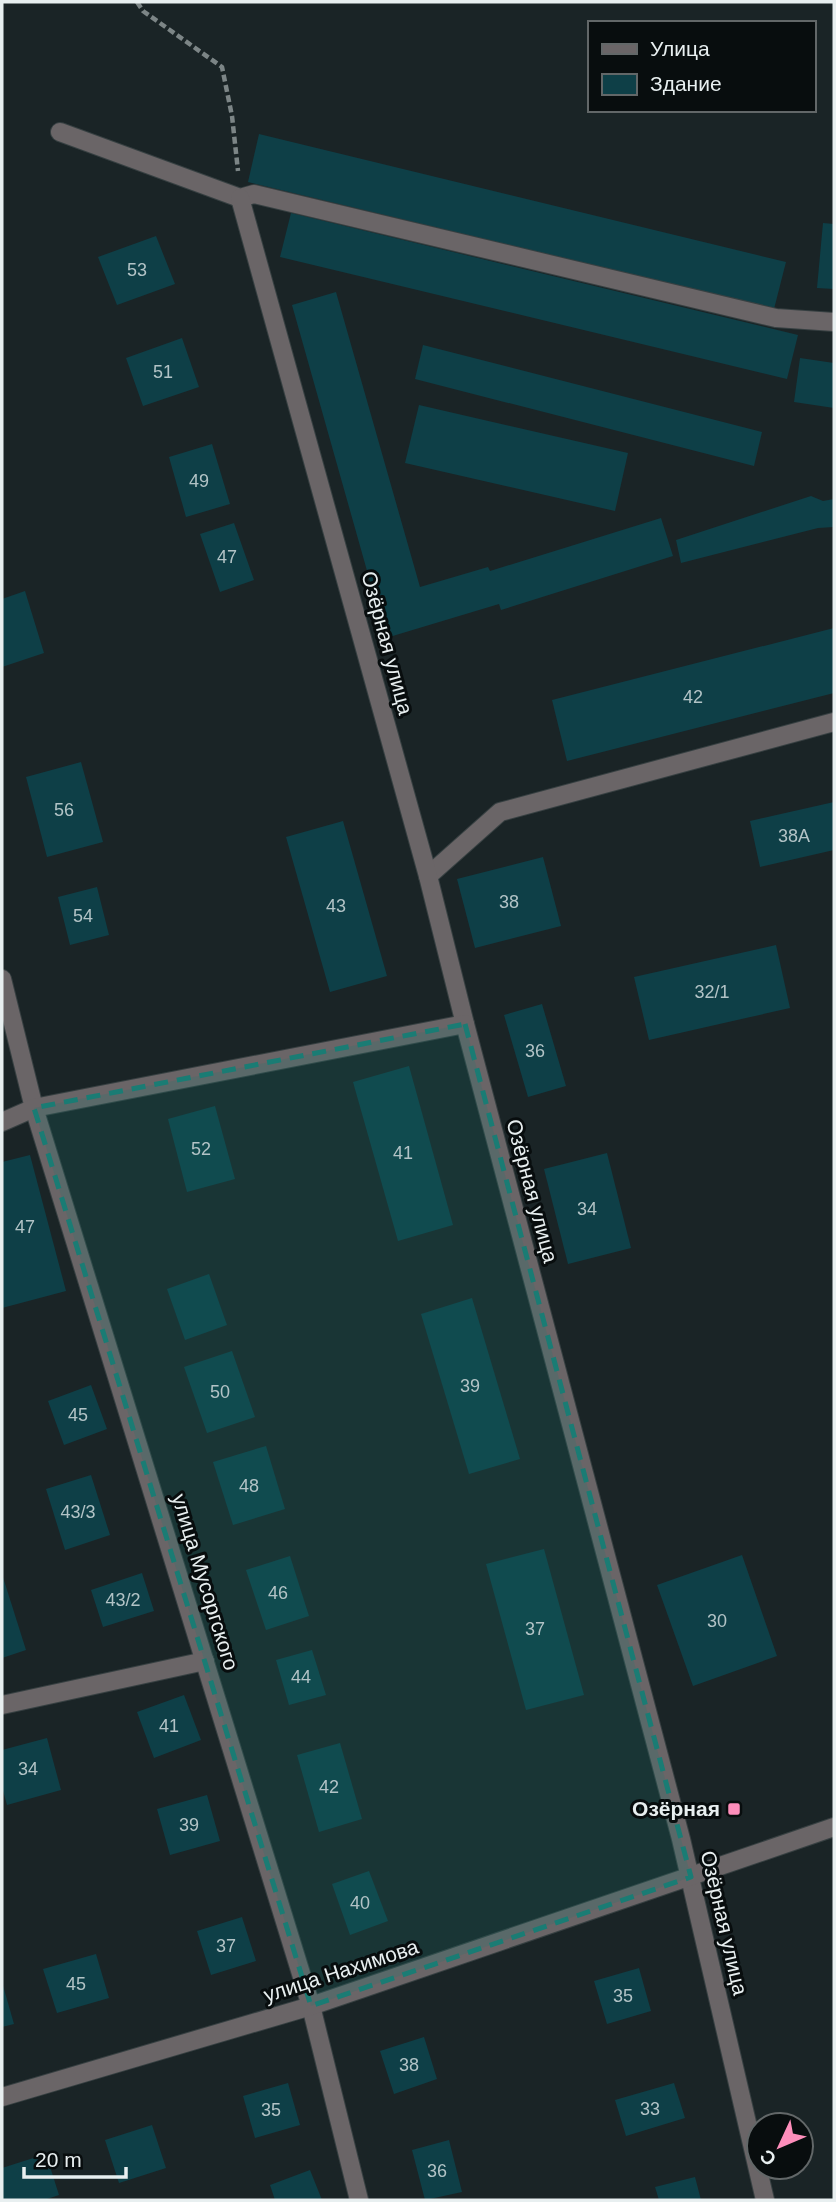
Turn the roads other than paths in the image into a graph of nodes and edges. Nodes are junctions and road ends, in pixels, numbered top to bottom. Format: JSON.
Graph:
{"nodes":[{"id":1,"x":60,"y":132,"type":"dead end"},
{"id":2,"x":240,"y":198,"type":"junction"},
{"id":3,"x":834,"y":322,"type":"edge"},
{"id":4,"x":834,"y":722,"type":"edge"},
{"id":5,"x":428,"y":876,"type":"junction"},
{"id":6,"x":2,"y":979,"type":"edge"},
{"id":7,"x":465,"y":1024,"type":"junction"},
{"id":8,"x":34,"y":1108,"type":"junction"},
{"id":9,"x":2,"y":1122,"type":"edge"},
{"id":10,"x":205,"y":1661,"type":"junction"},
{"id":11,"x":2,"y":1705,"type":"edge"},
{"id":12,"x":834,"y":1827,"type":"edge"},
{"id":13,"x":691,"y":1877,"type":"junction"},
{"id":14,"x":311,"y":2006,"type":"junction"},
{"id":15,"x":2,"y":2097,"type":"edge"},
{"id":16,"x":359,"y":2200,"type":"edge"},
{"id":17,"x":765,"y":2200,"type":"edge"}],
"edges":[{"from":1,"to":2,"type":"street"},
{"from":2,"to":3,"type":"street"},
{"from":2,"to":5,"type":"street","name":"Озёрная улица"},
{"from":4,"to":5,"type":"street"},
{"from":5,"to":7,"type":"street","name":"Озёрная улица"},
{"from":6,"to":8,"type":"street","name":"улица Мусоргского"},
{"from":7,"to":8,"type":"street"},
{"from":7,"to":13,"type":"street","name":"Озёрная улица"},
{"from":8,"to":9,"type":"street"},
{"from":8,"to":10,"type":"street","name":"улица Мусоргского"},
{"from":10,"to":11,"type":"street"},
{"from":10,"to":14,"type":"street","name":"улица Мусоргского"},
{"from":12,"to":13,"type":"street","name":"улица Нахимова"},
{"from":13,"to":14,"type":"street","name":"улица Нахимова"},
{"from":13,"to":17,"type":"street","name":"Озёрная улица"},
{"from":14,"to":15,"type":"street","name":"улица Нахимова"},
{"from":14,"to":16,"type":"street","name":"улица Мусоргского"}]}
